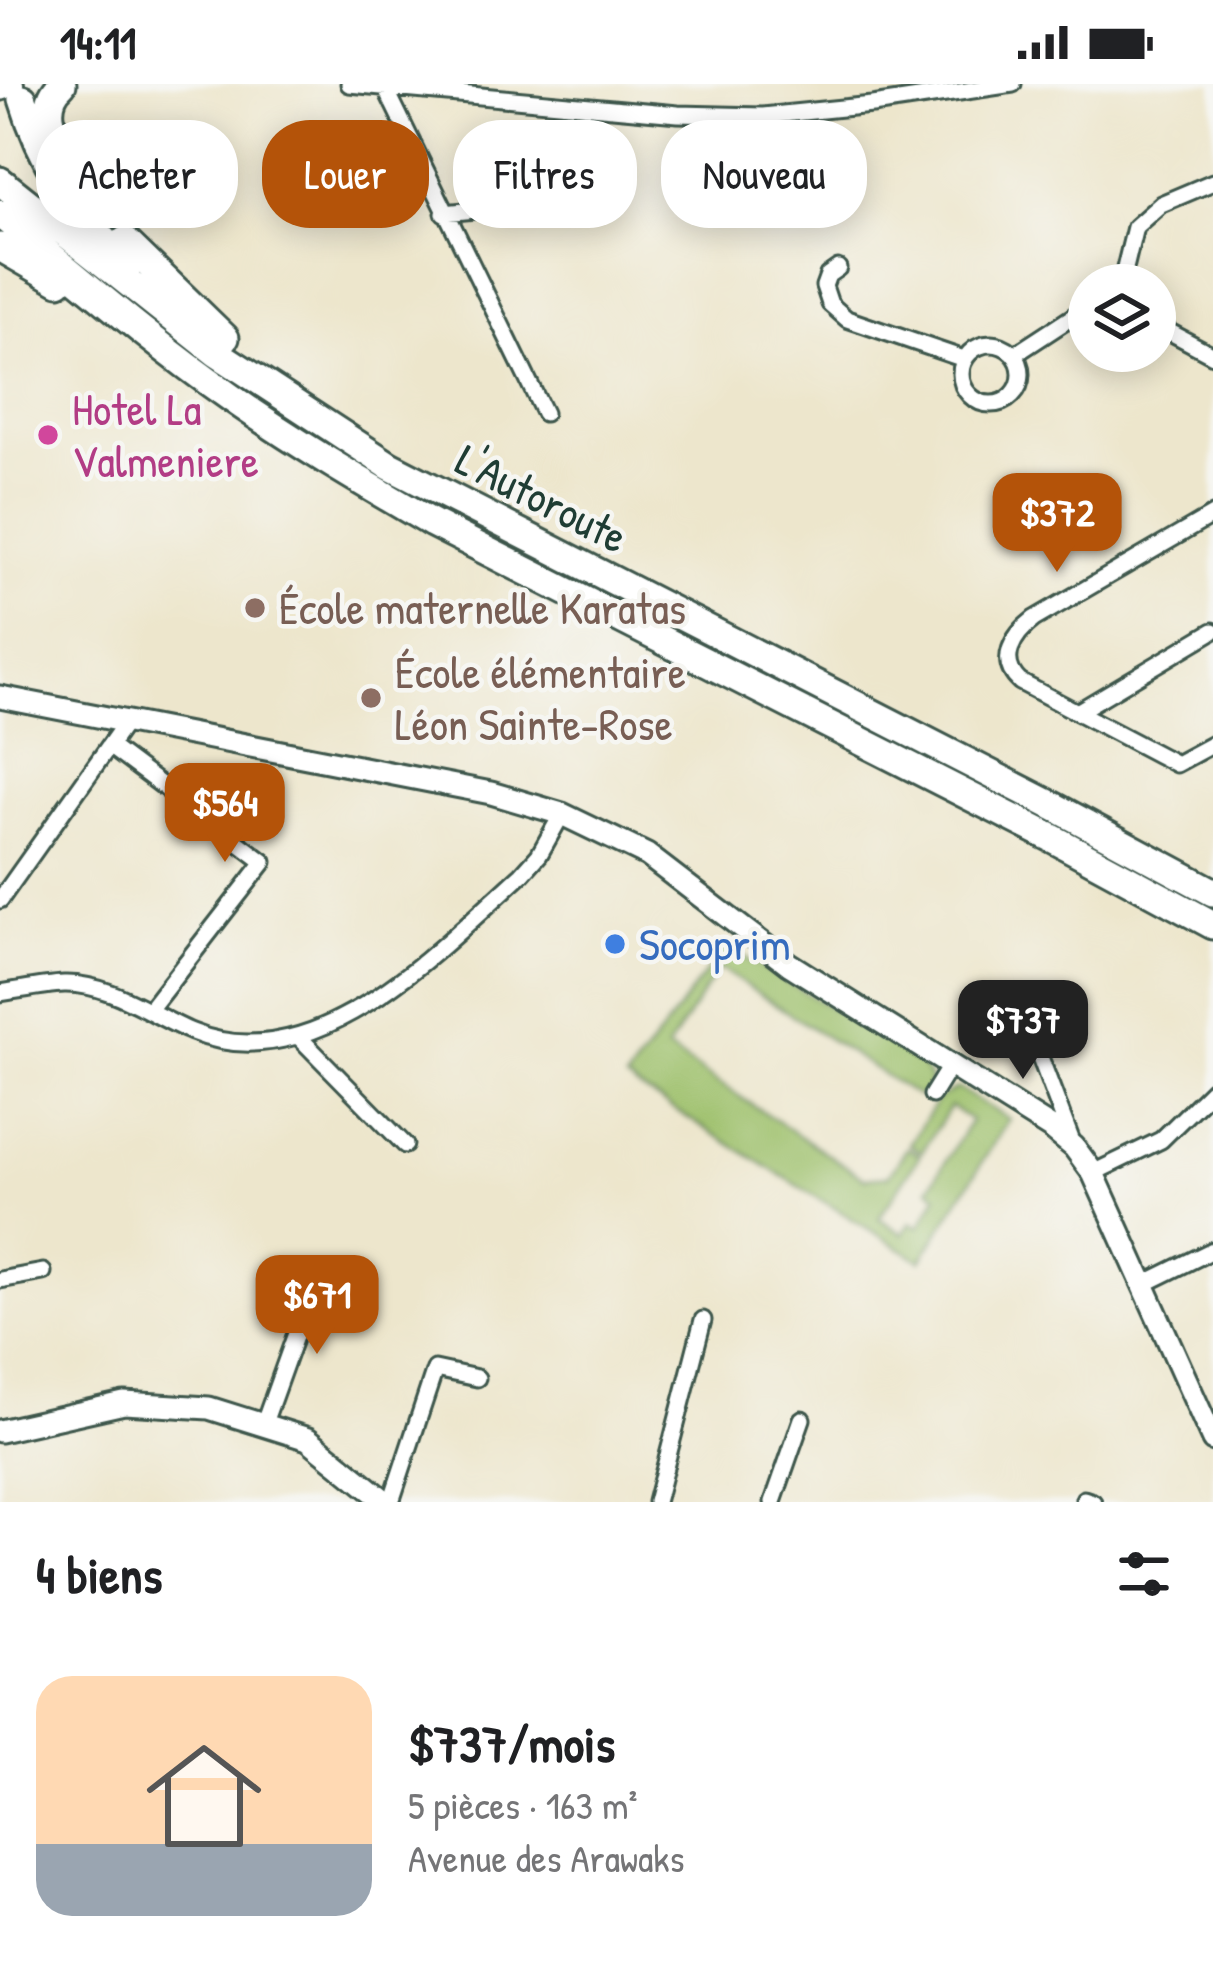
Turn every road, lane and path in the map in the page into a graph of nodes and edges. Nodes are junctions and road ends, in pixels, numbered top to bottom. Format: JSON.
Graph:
{"nodes":[{"id":1,"x":62,"y":84,"type":"edge"},
{"id":2,"x":349,"y":84,"type":"edge"},
{"id":3,"x":1012,"y":84,"type":"edge"},
{"id":4,"x":385,"y":87,"type":"junction"},
{"id":5,"x":12,"y":91,"type":"edge"},
{"id":6,"x":0,"y":181,"type":"edge"},
{"id":7,"x":1213,"y":182,"type":"edge"},
{"id":8,"x":453,"y":212,"type":"edge"},
{"id":9,"x":444,"y":213,"type":"junction"},
{"id":10,"x":0,"y":214,"type":"edge"},
{"id":11,"x":0,"y":247,"type":"edge"},
{"id":12,"x":1126,"y":264,"type":"edge"},
{"id":13,"x":838,"y":268,"type":"dead end"},
{"id":14,"x":1068,"y":320,"type":"edge"},
{"id":15,"x":1176,"y":335,"type":"edge"},
{"id":16,"x":225,"y":338,"type":"junction"},
{"id":17,"x":172,"y":353,"type":"junction"},
{"id":18,"x":1014,"y":355,"type":"junction"},
{"id":19,"x":1213,"y":355,"type":"edge"},
{"id":20,"x":964,"y":359,"type":"junction"},
{"id":21,"x":544,"y":413,"type":"dead end"},
{"id":22,"x":389,"y":466,"type":"junction"},
{"id":23,"x":1213,"y":514,"type":"edge"},
{"id":24,"x":1213,"y":631,"type":"edge"},
{"id":25,"x":0,"y":697,"type":"edge"},
{"id":26,"x":1077,"y":712,"type":"junction"},
{"id":27,"x":126,"y":722,"type":"junction"},
{"id":28,"x":1213,"y":744,"type":"edge"},
{"id":29,"x":109,"y":746,"type":"junction"},
{"id":30,"x":562,"y":814,"type":"junction"},
{"id":31,"x":1213,"y":892,"type":"edge"},
{"id":32,"x":0,"y":901,"type":"edge"},
{"id":33,"x":1213,"y":925,"type":"edge"},
{"id":34,"x":0,"y":993,"type":"edge"},
{"id":35,"x":1018,"y":999,"type":"dead end"},
{"id":36,"x":149,"y":1010,"type":"junction"},
{"id":37,"x":298,"y":1036,"type":"junction"},
{"id":38,"x":950,"y":1066,"type":"junction"},
{"id":39,"x":1213,"y":1089,"type":"edge"},
{"id":40,"x":932,"y":1095,"type":"dead end"},
{"id":41,"x":405,"y":1145,"type":"dead end"},
{"id":42,"x":1074,"y":1147,"type":"junction"},
{"id":43,"x":1093,"y":1173,"type":"junction"},
{"id":44,"x":1213,"y":1250,"type":"edge"},
{"id":45,"x":43,"y":1272,"type":"dead end"},
{"id":46,"x":318,"y":1272,"type":"dead end"},
{"id":47,"x":0,"y":1280,"type":"edge"},
{"id":48,"x":1144,"y":1284,"type":"junction"},
{"id":49,"x":704,"y":1320,"type":"dead end"},
{"id":50,"x":477,"y":1378,"type":"dead end"},
{"id":51,"x":802,"y":1419,"type":"dead end"},
{"id":52,"x":264,"y":1423,"type":"junction"},
{"id":53,"x":0,"y":1431,"type":"edge"},
{"id":54,"x":1213,"y":1440,"type":"edge"},
{"id":55,"x":388,"y":1502,"type":"edge"},
{"id":56,"x":656,"y":1502,"type":"edge"},
{"id":57,"x":773,"y":1502,"type":"edge"}],
"edges":[{"from":1,"to":16,"type":"highway"},
{"from":2,"to":4,"type":"street"},
{"from":3,"to":4,"type":"street"},
{"from":4,"to":9,"type":"street"},
{"from":5,"to":16,"type":"highway"},
{"from":6,"to":22,"type":"highway","name":"L'Autoroute"},
{"from":7,"to":12,"type":"street"},
{"from":8,"to":9,"type":"street"},
{"from":9,"to":21,"type":"street"},
{"from":10,"to":17,"type":"highway","name":"L'Autoroute"},
{"from":11,"to":17,"type":"highway"},
{"from":13,"to":20,"type":"street"},
{"from":14,"to":18,"type":"street"},
{"from":15,"to":19,"type":"street"},
{"from":16,"to":22,"type":"highway"},
{"from":17,"to":33,"type":"highway","name":"L'Autoroute"},
{"from":18,"to":20,"type":"street"},
{"from":18,"to":20,"type":"street"},
{"from":22,"to":31,"type":"highway","name":"L'Autoroute"},
{"from":23,"to":26,"type":"street"},
{"from":24,"to":26,"type":"street"},
{"from":25,"to":27,"type":"street"},
{"from":26,"to":28,"type":"street"},
{"from":27,"to":29,"type":"street"},
{"from":27,"to":30,"type":"street"},
{"from":29,"to":32,"type":"street"},
{"from":29,"to":36,"type":"street"},
{"from":30,"to":37,"type":"street"},
{"from":30,"to":38,"type":"street"},
{"from":34,"to":36,"type":"street"},
{"from":35,"to":42,"type":"street"},
{"from":36,"to":37,"type":"street"},
{"from":37,"to":41,"type":"street"},
{"from":38,"to":40,"type":"street"},
{"from":38,"to":42,"type":"street"},
{"from":39,"to":43,"type":"street"},
{"from":42,"to":43,"type":"street"},
{"from":43,"to":48,"type":"street"},
{"from":44,"to":48,"type":"street"},
{"from":45,"to":47,"type":"street"},
{"from":46,"to":52,"type":"street"},
{"from":48,"to":54,"type":"street"},
{"from":49,"to":56,"type":"street"},
{"from":50,"to":55,"type":"street"},
{"from":51,"to":57,"type":"street"},
{"from":52,"to":53,"type":"street"},
{"from":52,"to":55,"type":"street"}]}
